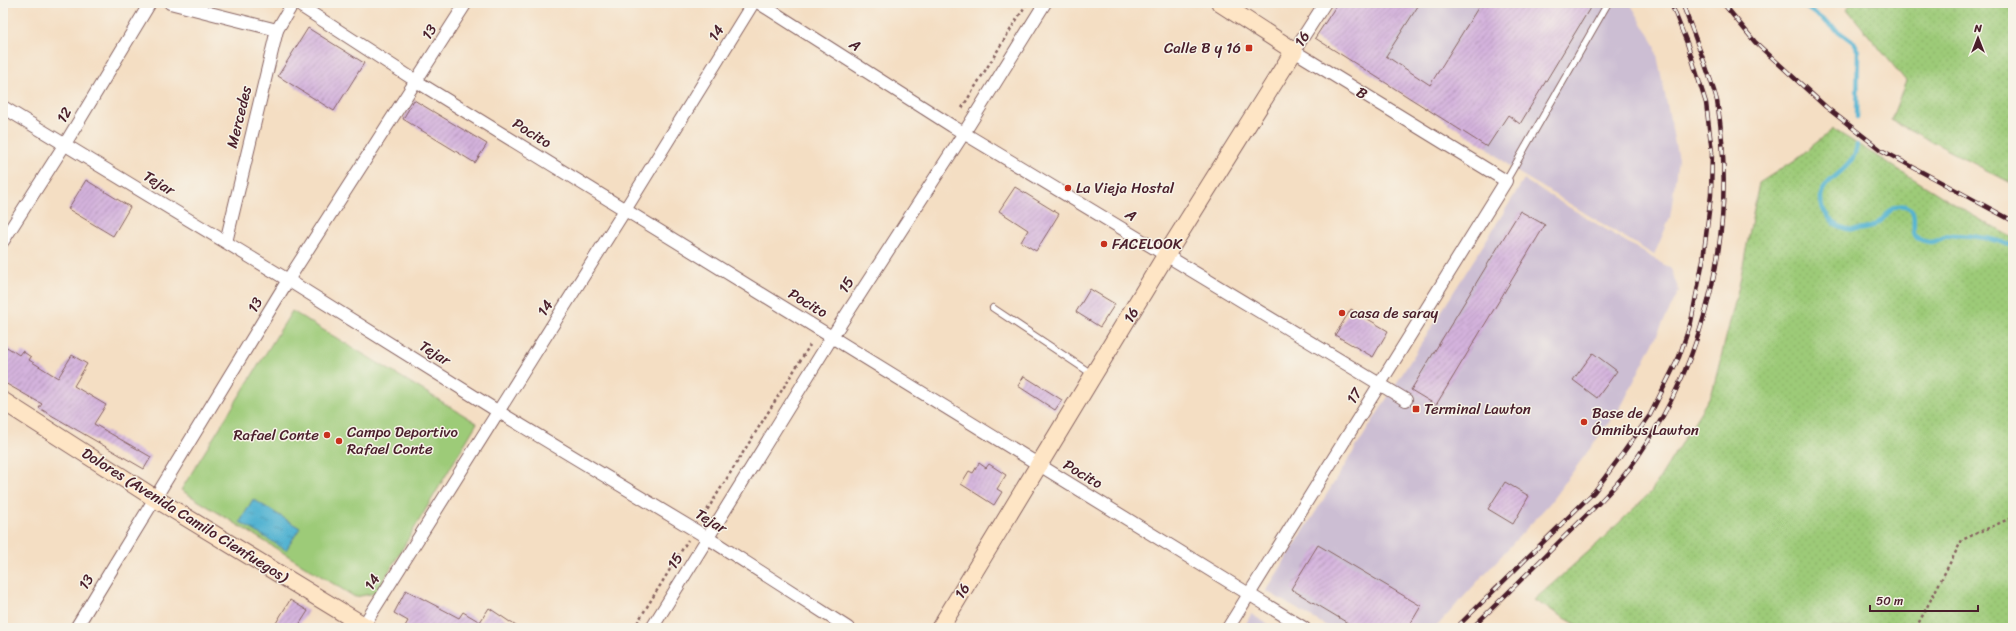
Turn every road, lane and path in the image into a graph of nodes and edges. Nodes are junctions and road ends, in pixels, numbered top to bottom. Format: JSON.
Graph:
{"nodes":[{"id":1,"x":150,"y":3,"type":"edge"},
{"id":2,"x":170,"y":3,"type":"edge"},
{"id":3,"x":293,"y":3,"type":"edge"},
{"id":4,"x":296,"y":3,"type":"edge"},
{"id":5,"x":466,"y":3,"type":"edge"},
{"id":6,"x":753,"y":3,"type":"edge"},
{"id":7,"x":759,"y":3,"type":"edge"},
{"id":8,"x":1045,"y":3,"type":"edge"},
{"id":9,"x":1220,"y":3,"type":"edge"},
{"id":10,"x":1325,"y":3,"type":"edge"},
{"id":11,"x":1608,"y":3,"type":"edge"},
{"id":12,"x":277,"y":30,"type":"junction"},
{"id":13,"x":1294,"y":51,"type":"junction"},
{"id":14,"x":416,"y":80,"type":"junction"},
{"id":15,"x":3,"y":107,"type":"edge"},
{"id":16,"x":964,"y":133,"type":"junction"},
{"id":17,"x":65,"y":144,"type":"junction"},
{"id":18,"x":1506,"y":181,"type":"junction"},
{"id":19,"x":625,"y":210,"type":"junction"},
{"id":20,"x":3,"y":241,"type":"edge"},
{"id":21,"x":226,"y":242,"type":"junction"},
{"id":22,"x":1166,"y":255,"type":"junction"},
{"id":23,"x":288,"y":280,"type":"junction"},
{"id":24,"x":994,"y":308,"type":"dead end"},
{"id":25,"x":832,"y":337,"type":"junction"},
{"id":26,"x":1094,"y":375,"type":"junction"},
{"id":27,"x":1380,"y":384,"type":"junction"},
{"id":28,"x":1406,"y":400,"type":"dead end"},
{"id":29,"x":3,"y":401,"type":"edge"},
{"id":30,"x":499,"y":412,"type":"junction"},
{"id":31,"x":1039,"y":466,"type":"junction"},
{"id":32,"x":156,"y":499,"type":"junction"},
{"id":33,"x":2013,"y":517,"type":"edge"},
{"id":34,"x":708,"y":538,"type":"junction"},
{"id":35,"x":1249,"y":593,"type":"junction"},
{"id":36,"x":365,"y":627,"type":"edge"},
{"id":37,"x":76,"y":628,"type":"edge"},
{"id":38,"x":652,"y":628,"type":"edge"},
{"id":39,"x":848,"y":628,"type":"edge"},
{"id":40,"x":940,"y":628,"type":"edge"},
{"id":41,"x":1228,"y":628,"type":"edge"},
{"id":42,"x":1304,"y":628,"type":"edge"},
{"id":43,"x":1916,"y":628,"type":"edge"}],
"edges":[{"from":1,"to":17,"type":"street","name":"12"},
{"from":2,"to":12,"type":"street"},
{"from":3,"to":12,"type":"street","name":"Mercedes"},
{"from":4,"to":14,"type":"street","name":"Pocito"},
{"from":5,"to":14,"type":"street","name":"13"},
{"from":6,"to":19,"type":"street","name":"14"},
{"from":7,"to":16,"type":"street","name":"A"},
{"from":8,"to":16,"type":"street","name":"15"},
{"from":9,"to":13,"type":"street","name":"B"},
{"from":10,"to":13,"type":"street","name":"16"},
{"from":11,"to":18,"type":"lane"},
{"from":12,"to":21,"type":"street","name":"Mercedes"},
{"from":13,"to":18,"type":"street","name":"B"},
{"from":13,"to":22,"type":"street","name":"16"},
{"from":14,"to":19,"type":"street","name":"Pocito"},
{"from":14,"to":23,"type":"street","name":"13"},
{"from":15,"to":17,"type":"street","name":"Tejar"},
{"from":16,"to":22,"type":"street","name":"A"},
{"from":16,"to":25,"type":"street","name":"15"},
{"from":17,"to":20,"type":"street","name":"12"},
{"from":17,"to":21,"type":"street","name":"Tejar"},
{"from":18,"to":27,"type":"street","name":"17"},
{"from":19,"to":25,"type":"street","name":"Pocito"},
{"from":19,"to":30,"type":"street","name":"14"},
{"from":21,"to":23,"type":"street","name":"Tejar"},
{"from":22,"to":26,"type":"street","name":"16"},
{"from":22,"to":27,"type":"street","name":"A"},
{"from":23,"to":30,"type":"street","name":"Tejar"},
{"from":23,"to":32,"type":"street","name":"13"},
{"from":24,"to":26,"type":"lane"},
{"from":25,"to":31,"type":"street","name":"Pocito"},
{"from":25,"to":34,"type":"street","name":"15"},
{"from":26,"to":31,"type":"street","name":"16"},
{"from":27,"to":28,"type":"street","name":"A"},
{"from":27,"to":35,"type":"street","name":"17"},
{"from":29,"to":32,"type":"street","name":"Dolores (Avenida Camilo Cienfuegos)"},
{"from":30,"to":34,"type":"street","name":"Tejar"},
{"from":30,"to":36,"type":"street","name":"14"},
{"from":31,"to":35,"type":"street","name":"Pocito"},
{"from":31,"to":40,"type":"street","name":"16"},
{"from":32,"to":36,"type":"street","name":"Dolores (Avenida Camilo Cienfuegos)"},
{"from":32,"to":37,"type":"street","name":"13"},
{"from":33,"to":43,"type":"path"},
{"from":34,"to":38,"type":"street","name":"15"},
{"from":34,"to":39,"type":"street","name":"Tejar"},
{"from":35,"to":41,"type":"street","name":"17"},
{"from":35,"to":42,"type":"street","name":"Pocito"}]}
